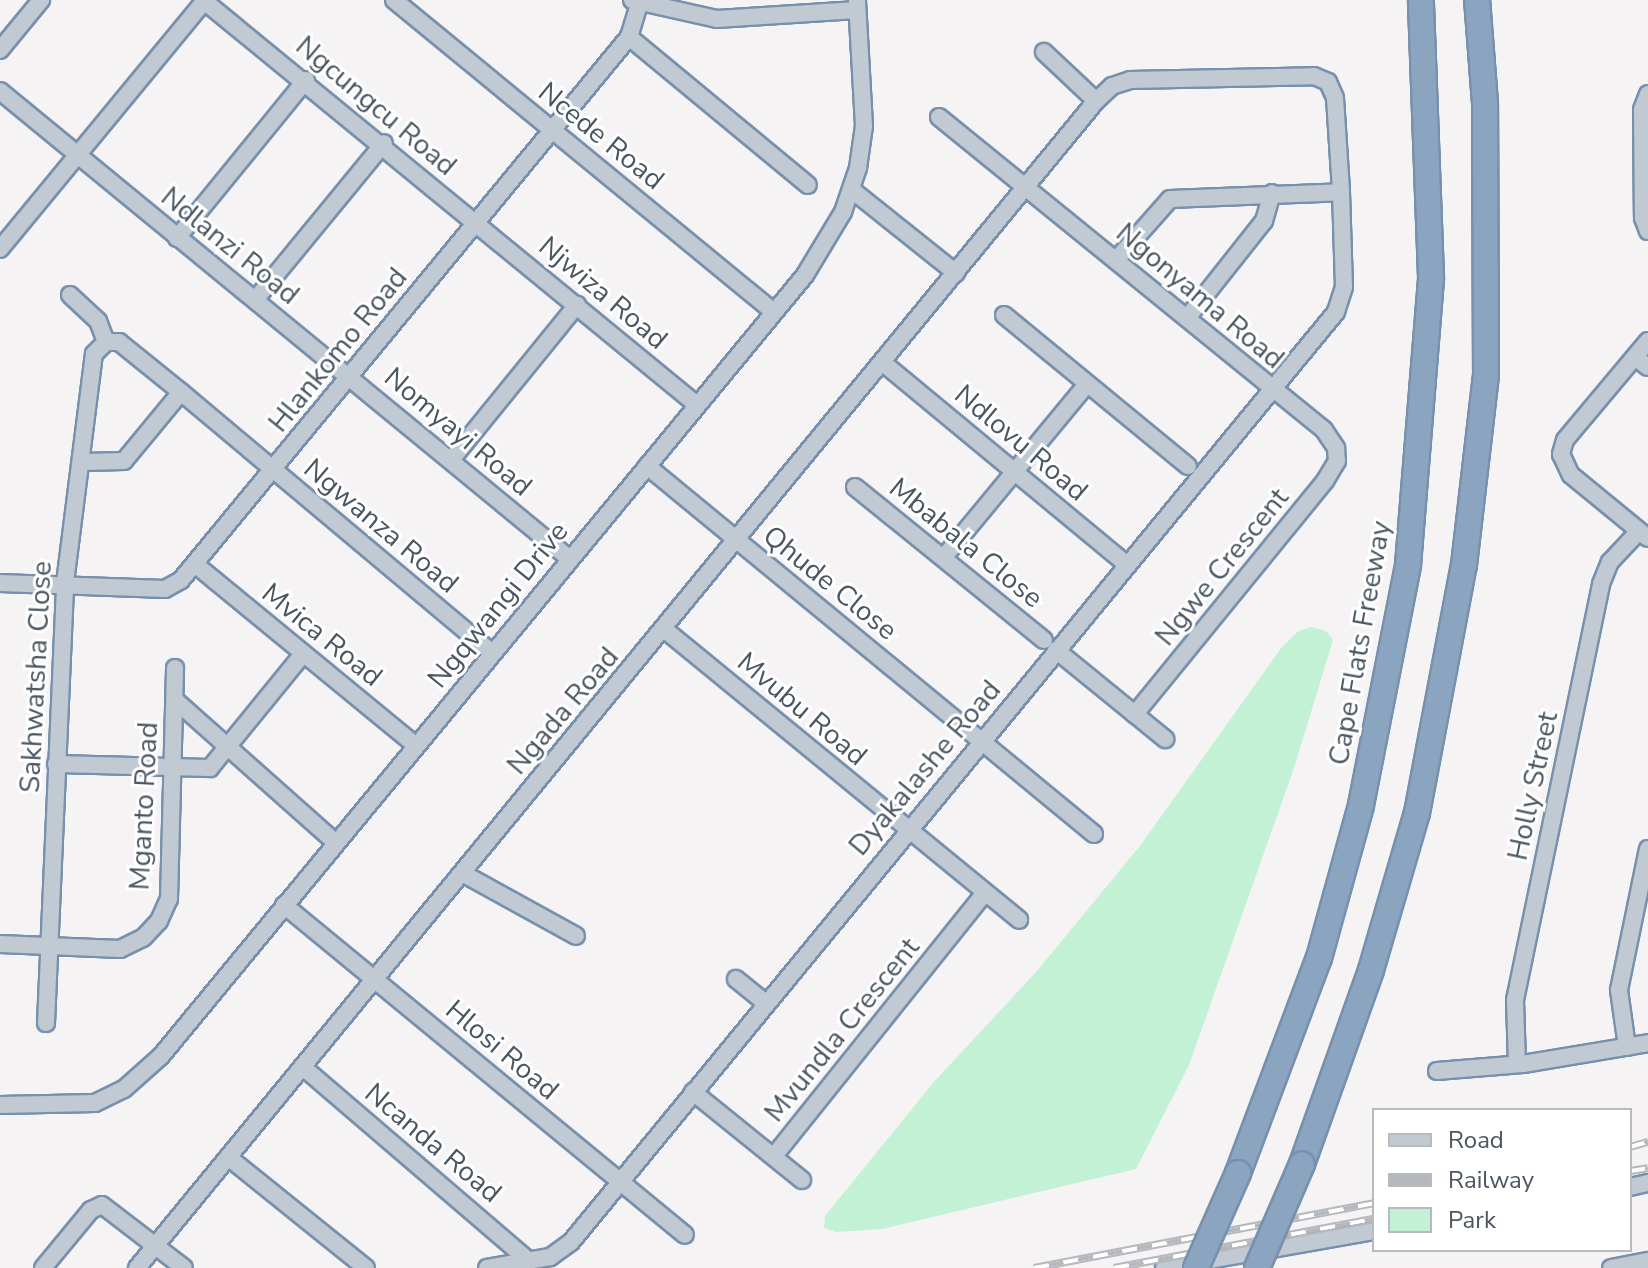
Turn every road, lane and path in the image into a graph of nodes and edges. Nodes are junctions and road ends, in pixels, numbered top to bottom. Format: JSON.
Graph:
{"nodes":[{"id":1,"x":41,"y":0,"type":"edge"},
{"id":2,"x":204,"y":0,"type":"edge"},
{"id":3,"x":394,"y":0,"type":"edge"},
{"id":4,"x":1421,"y":0,"type":"edge"},
{"id":5,"x":1477,"y":0,"type":"edge"},
{"id":6,"x":636,"y":2,"type":"edge"},
{"id":7,"x":857,"y":5,"type":"edge"},
{"id":8,"x":629,"y":37,"type":"junction"},
{"id":9,"x":0,"y":50,"type":"edge"},
{"id":10,"x":1044,"y":52,"type":"dead end"},
{"id":11,"x":306,"y":80,"type":"junction"},
{"id":12,"x":0,"y":91,"type":"edge"},
{"id":13,"x":1648,"y":94,"type":"edge"},
{"id":14,"x":1096,"y":101,"type":"junction"},
{"id":15,"x":939,"y":117,"type":"dead end"},
{"id":16,"x":553,"y":131,"type":"junction"},
{"id":17,"x":384,"y":143,"type":"junction"},
{"id":18,"x":79,"y":154,"type":"junction"},
{"id":19,"x":808,"y":185,"type":"dead end"},
{"id":20,"x":1027,"y":187,"type":"junction"},
{"id":21,"x":852,"y":190,"type":"junction"},
{"id":22,"x":1341,"y":192,"type":"junction"},
{"id":23,"x":1272,"y":193,"type":"junction"},
{"id":24,"x":476,"y":223,"type":"junction"},
{"id":25,"x":1648,"y":231,"type":"edge"},
{"id":26,"x":177,"y":238,"type":"junction"},
{"id":27,"x":0,"y":249,"type":"edge"},
{"id":28,"x":1116,"y":260,"type":"junction"},
{"id":29,"x":956,"y":273,"type":"junction"},
{"id":30,"x":70,"y":295,"type":"dead end"},
{"id":31,"x":255,"y":300,"type":"junction"},
{"id":32,"x":577,"y":305,"type":"junction"},
{"id":33,"x":774,"y":312,"type":"junction"},
{"id":34,"x":1004,"y":315,"type":"dead end"},
{"id":35,"x":1187,"y":318,"type":"junction"},
{"id":36,"x":1648,"y":341,"type":"edge"},
{"id":37,"x":106,"y":342,"type":"junction"},
{"id":38,"x":882,"y":362,"type":"junction"},
{"id":39,"x":1642,"y":362,"type":"edge"},
{"id":40,"x":350,"y":377,"type":"junction"},
{"id":41,"x":1087,"y":384,"type":"junction"},
{"id":42,"x":1272,"y":390,"type":"junction"},
{"id":43,"x":181,"y":392,"type":"junction"},
{"id":44,"x":697,"y":405,"type":"junction"},
{"id":45,"x":1336,"y":448,"type":"joint"},
{"id":46,"x":451,"y":460,"type":"junction"},
{"id":47,"x":82,"y":462,"type":"junction"},
{"id":48,"x":647,"y":466,"type":"junction"},
{"id":49,"x":1188,"y":466,"type":"dead end"},
{"id":50,"x":274,"y":470,"type":"junction"},
{"id":51,"x":1015,"y":471,"type":"junction"},
{"id":52,"x":855,"y":487,"type":"dead end"},
{"id":53,"x":1643,"y":534,"type":"edge"},
{"id":54,"x":736,"y":539,"type":"junction"},
{"id":55,"x":944,"y":557,"type":"junction"},
{"id":56,"x":570,"y":559,"type":"junction"},
{"id":57,"x":1126,"y":564,"type":"junction"},
{"id":58,"x":196,"y":565,"type":"junction"},
{"id":59,"x":0,"y":583,"type":"edge"},
{"id":60,"x":65,"y":583,"type":"junction"},
{"id":61,"x":664,"y":629,"type":"junction"},
{"id":62,"x":1050,"y":645,"type":"junction"},
{"id":63,"x":492,"y":653,"type":"junction"},
{"id":64,"x":303,"y":654,"type":"junction"},
{"id":65,"x":175,"y":668,"type":"dead end"},
{"id":66,"x":175,"y":700,"type":"junction"},
{"id":67,"x":1135,"y":714,"type":"junction"},
{"id":68,"x":1165,"y":739,"type":"dead end"},
{"id":69,"x":981,"y":741,"type":"junction"},
{"id":70,"x":416,"y":746,"type":"junction"},
{"id":71,"x":228,"y":747,"type":"junction"},
{"id":72,"x":56,"y":764,"type":"junction"},
{"id":73,"x":174,"y":770,"type":"junction"},
{"id":74,"x":907,"y":829,"type":"junction"},
{"id":75,"x":1094,"y":834,"type":"dead end"},
{"id":76,"x":336,"y":843,"type":"junction"},
{"id":77,"x":1648,"y":849,"type":"edge"},
{"id":78,"x":462,"y":873,"type":"junction"},
{"id":79,"x":985,"y":893,"type":"junction"},
{"id":80,"x":284,"y":905,"type":"junction"},
{"id":81,"x":1019,"y":920,"type":"dead end"},
{"id":82,"x":576,"y":936,"type":"dead end"},
{"id":83,"x":0,"y":944,"type":"edge"},
{"id":84,"x":47,"y":947,"type":"junction"},
{"id":85,"x":736,"y":979,"type":"dead end"},
{"id":86,"x":377,"y":981,"type":"junction"},
{"id":87,"x":766,"y":1003,"type":"junction"},
{"id":88,"x":46,"y":1023,"type":"dead end"},
{"id":89,"x":1648,"y":1043,"type":"edge"},
{"id":90,"x":1627,"y":1047,"type":"junction"},
{"id":91,"x":1517,"y":1064,"type":"junction"},
{"id":92,"x":304,"y":1068,"type":"junction"},
{"id":93,"x":1437,"y":1071,"type":"dead end"},
{"id":94,"x":693,"y":1092,"type":"junction"},
{"id":95,"x":0,"y":1105,"type":"edge"},
{"id":96,"x":774,"y":1156,"type":"junction"},
{"id":97,"x":228,"y":1157,"type":"junction"},
{"id":98,"x":802,"y":1180,"type":"dead end"},
{"id":99,"x":620,"y":1181,"type":"junction"},
{"id":100,"x":1372,"y":1231,"type":"edge"},
{"id":101,"x":685,"y":1235,"type":"dead end"},
{"id":102,"x":155,"y":1245,"type":"junction"},
{"id":103,"x":528,"y":1260,"type":"junction"},
{"id":104,"x":1648,"y":1261,"type":"edge"},
{"id":105,"x":43,"y":1268,"type":"edge"},
{"id":106,"x":137,"y":1268,"type":"edge"},
{"id":107,"x":184,"y":1268,"type":"edge"},
{"id":108,"x":366,"y":1268,"type":"edge"},
{"id":109,"x":487,"y":1268,"type":"edge"},
{"id":110,"x":1164,"y":1268,"type":"edge"},
{"id":111,"x":1196,"y":1268,"type":"edge"},
{"id":112,"x":1257,"y":1268,"type":"edge"},
{"id":113,"x":1611,"y":1268,"type":"edge"}],
"edges":[{"from":1,"to":9,"type":"street"},
{"from":2,"to":11,"type":"street","name":"Ngcungcu Road"},
{"from":2,"to":18,"type":"street"},
{"from":3,"to":16,"type":"street","name":"Ncede Road"},
{"from":4,"to":111,"type":"highway","name":"Cape Flats Freeway","bridge":true},
{"from":5,"to":112,"type":"highway","bridge":true},
{"from":6,"to":7,"type":"street"},
{"from":6,"to":8,"type":"street","name":"Hlankomo Road"},
{"from":7,"to":21,"type":"street","name":"Ngqwangi Drive"},
{"from":8,"to":16,"type":"street","name":"Hlankomo Road"},
{"from":8,"to":19,"type":"street"},
{"from":10,"to":14,"type":"street"},
{"from":11,"to":17,"type":"street","name":"Ngcungcu Road"},
{"from":11,"to":26,"type":"street"},
{"from":12,"to":18,"type":"street","name":"Ndlanzi Road"},
{"from":13,"to":25,"type":"street"},
{"from":14,"to":20,"type":"street","name":"Ngada Road"},
{"from":14,"to":22,"type":"street","name":"Ngada Road"},
{"from":15,"to":20,"type":"street","name":"Ngonyama Road"},
{"from":16,"to":24,"type":"street","name":"Hlankomo Road"},
{"from":16,"to":33,"type":"street","name":"Ncede Road"},
{"from":17,"to":24,"type":"street","name":"Ngcungcu Road"},
{"from":17,"to":31,"type":"street"},
{"from":18,"to":26,"type":"street","name":"Ndlanzi Road"},
{"from":18,"to":27,"type":"street"},
{"from":20,"to":28,"type":"street","name":"Ngonyama Road"},
{"from":20,"to":29,"type":"street","name":"Ngada Road"},
{"from":21,"to":29,"type":"street"},
{"from":21,"to":33,"type":"street","name":"Ngqwangi Drive"},
{"from":22,"to":23,"type":"street"},
{"from":22,"to":42,"type":"street","name":"Dyakalashe Road"},
{"from":23,"to":28,"type":"street"},
{"from":23,"to":35,"type":"street"},
{"from":24,"to":32,"type":"street","name":"Njwiza Road"},
{"from":24,"to":40,"type":"street","name":"Hlankomo Road"},
{"from":26,"to":31,"type":"street","name":"Ndlanzi Road"},
{"from":28,"to":35,"type":"street","name":"Ngonyama Road"},
{"from":29,"to":38,"type":"street","name":"Ngada Road"},
{"from":30,"to":37,"type":"street"},
{"from":31,"to":40,"type":"street","name":"Ndlanzi Road"},
{"from":32,"to":44,"type":"street","name":"Njwiza Road"},
{"from":32,"to":46,"type":"street"},
{"from":33,"to":44,"type":"street","name":"Ngqwangi Drive"},
{"from":34,"to":41,"type":"street"},
{"from":35,"to":42,"type":"street","name":"Ngonyama Road"},
{"from":36,"to":39,"type":"street"},
{"from":37,"to":43,"type":"street","name":"Ngwanza Road"},
{"from":37,"to":47,"type":"street","name":"Sakhwatsha Close"},
{"from":38,"to":51,"type":"street","name":"Ndlovu Road"},
{"from":38,"to":54,"type":"street","name":"Ngada Road"},
{"from":39,"to":53,"type":"street"},
{"from":40,"to":46,"type":"street","name":"Nomyayi Road"},
{"from":40,"to":50,"type":"street","name":"Hlankomo Road"},
{"from":41,"to":49,"type":"street"},
{"from":41,"to":51,"type":"street"},
{"from":42,"to":45,"type":"street","name":"Ngonyama Road"},
{"from":42,"to":57,"type":"street","name":"Dyakalashe Road"},
{"from":43,"to":47,"type":"street"},
{"from":43,"to":50,"type":"street","name":"Ngwanza Road"},
{"from":44,"to":48,"type":"street","name":"Ngqwangi Drive"},
{"from":45,"to":67,"type":"street","name":"Ngwe Crescent"},
{"from":46,"to":56,"type":"street","name":"Nomyayi Road"},
{"from":47,"to":60,"type":"street","name":"Sakhwatsha Close"},
{"from":48,"to":54,"type":"street","name":"Qhude Close"},
{"from":48,"to":56,"type":"street","name":"Ngqwangi Drive"},
{"from":50,"to":58,"type":"street","name":"Hlankomo Road"},
{"from":50,"to":63,"type":"street","name":"Ngwanza Road"},
{"from":51,"to":55,"type":"street"},
{"from":51,"to":57,"type":"street","name":"Ndlovu Road"},
{"from":52,"to":55,"type":"street","name":"Mbabala Close"},
{"from":53,"to":91,"type":"street","name":"Holly Street"},
{"from":54,"to":61,"type":"street","name":"Ngada Road"},
{"from":54,"to":69,"type":"street","name":"Qhude Close"},
{"from":55,"to":62,"type":"street","name":"Mbabala Close"},
{"from":56,"to":63,"type":"street","name":"Ngqwangi Drive"},
{"from":57,"to":62,"type":"street","name":"Dyakalashe Road"},
{"from":58,"to":60,"type":"street","name":"Hlankomo Road"},
{"from":58,"to":64,"type":"street","name":"Mvica Road"},
{"from":59,"to":60,"type":"street","name":"Hlankomo Road"},
{"from":60,"to":72,"type":"street","name":"Sakhwatsha Close"},
{"from":61,"to":74,"type":"street","name":"Mvubu Road"},
{"from":61,"to":78,"type":"street","name":"Ngada Road"},
{"from":62,"to":67,"type":"street"},
{"from":62,"to":69,"type":"street","name":"Dyakalashe Road"},
{"from":63,"to":70,"type":"street","name":"Ngqwangi Drive"},
{"from":64,"to":70,"type":"street","name":"Mvica Road"},
{"from":64,"to":71,"type":"street"},
{"from":65,"to":66,"type":"street","name":"Mganto Road"},
{"from":66,"to":71,"type":"street"},
{"from":66,"to":73,"type":"street","name":"Mganto Road"},
{"from":67,"to":68,"type":"street"},
{"from":69,"to":74,"type":"street","name":"Dyakalashe Road"},
{"from":69,"to":75,"type":"street","name":"Qhude Close"},
{"from":70,"to":76,"type":"street","name":"Ngqwangi Drive"},
{"from":71,"to":73,"type":"street"},
{"from":71,"to":76,"type":"street"},
{"from":72,"to":73,"type":"street"},
{"from":72,"to":84,"type":"street","name":"Sakhwatsha Close"},
{"from":73,"to":84,"type":"street","name":"Mganto Road"},
{"from":74,"to":79,"type":"street"},
{"from":74,"to":87,"type":"street","name":"Dyakalashe Road"},
{"from":76,"to":80,"type":"street","name":"Ngqwangi Drive"},
{"from":77,"to":90,"type":"street"},
{"from":78,"to":82,"type":"street"},
{"from":78,"to":86,"type":"street","name":"Ngada Road"},
{"from":79,"to":81,"type":"street"},
{"from":79,"to":96,"type":"street","name":"Mvundla Crescent"},
{"from":80,"to":86,"type":"street","name":"Hlosi Road"},
{"from":80,"to":95,"type":"street","name":"Ngqwangi Drive"},
{"from":83,"to":84,"type":"street","name":"Mganto Road"},
{"from":84,"to":88,"type":"street","name":"Sakhwatsha Close"},
{"from":85,"to":87,"type":"street"},
{"from":86,"to":92,"type":"street","name":"Ngada Road"},
{"from":86,"to":99,"type":"street","name":"Hlosi Road"},
{"from":87,"to":94,"type":"street","name":"Dyakalashe Road"},
{"from":89,"to":90,"type":"street"},
{"from":90,"to":91,"type":"street"},
{"from":91,"to":93,"type":"street"},
{"from":92,"to":97,"type":"street","name":"Ngada Road"},
{"from":92,"to":103,"type":"street","name":"Ncanda Road"},
{"from":94,"to":96,"type":"street","name":"Mvundla Crescent"},
{"from":94,"to":99,"type":"street","name":"Dyakalashe Road"},
{"from":96,"to":98,"type":"street"},
{"from":97,"to":102,"type":"street","name":"Ngada Road"},
{"from":97,"to":108,"type":"street"},
{"from":99,"to":101,"type":"street","name":"Hlosi Road"},
{"from":99,"to":103,"type":"street","name":"Dyakalashe Road"},
{"from":100,"to":110,"type":"street"},
{"from":102,"to":105,"type":"street"},
{"from":102,"to":106,"type":"street","name":"Ngada Road"},
{"from":102,"to":107,"type":"street"},
{"from":103,"to":109,"type":"street","name":"Dyakalashe Road"},
{"from":104,"to":113,"type":"street"}]}
